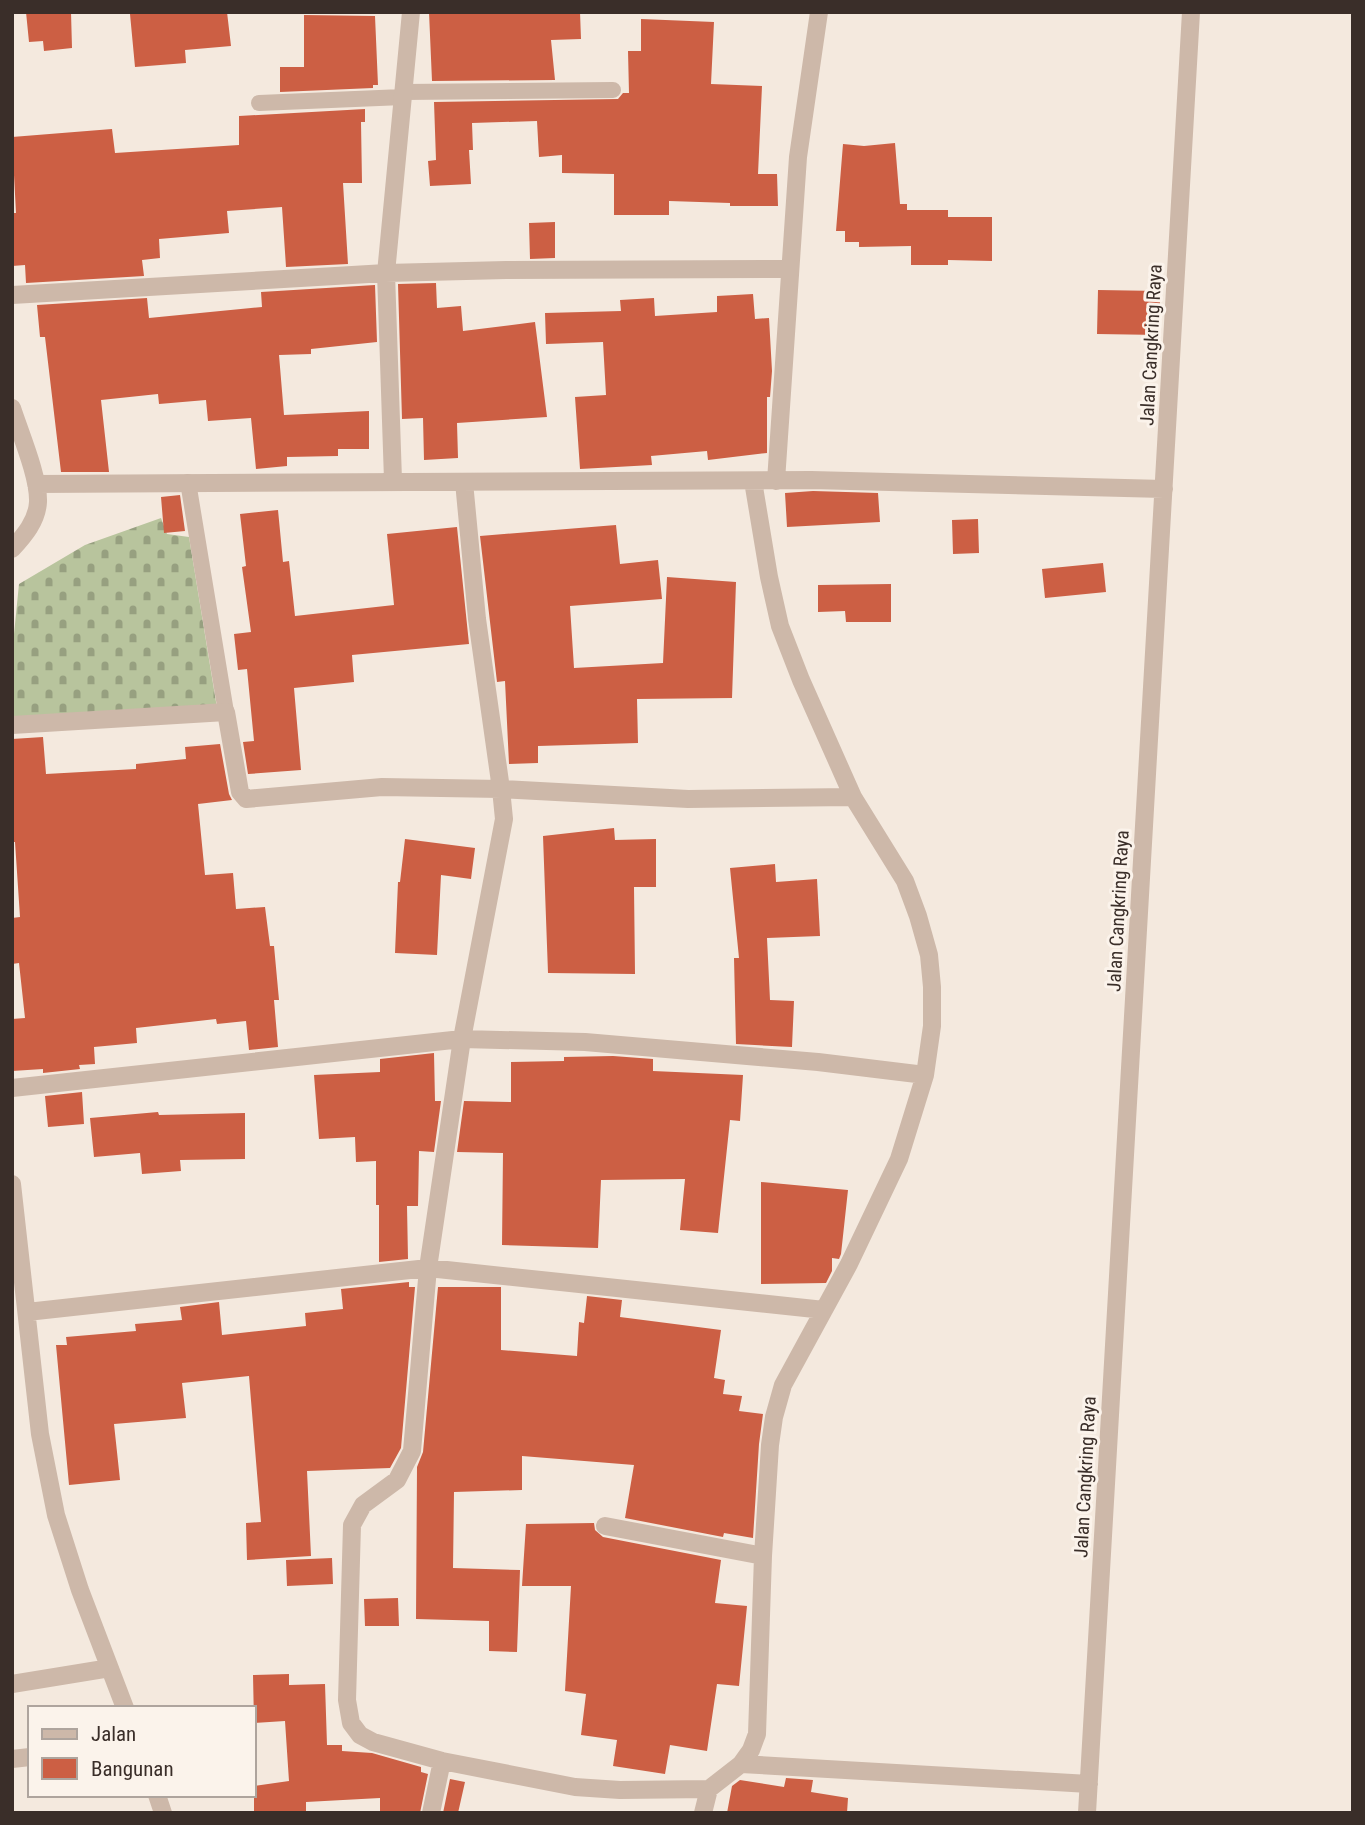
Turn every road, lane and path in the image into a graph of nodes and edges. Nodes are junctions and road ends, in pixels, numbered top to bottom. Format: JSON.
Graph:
{"nodes":[{"id":1,"x":411,"y":12,"type":"edge"},
{"id":2,"x":819,"y":12,"type":"edge"},
{"id":3,"x":1191,"y":12,"type":"edge"},
{"id":4,"x":613,"y":90,"type":"dead end"},
{"id":5,"x":403,"y":95,"type":"junction"},
{"id":6,"x":259,"y":103,"type":"dead end"},
{"id":7,"x":789,"y":269,"type":"junction"},
{"id":8,"x":386,"y":273,"type":"junction"},
{"id":9,"x":12,"y":295,"type":"edge"},
{"id":10,"x":12,"y":408,"type":"edge"},
{"id":11,"x":393,"y":480,"type":"junction"},
{"id":12,"x":753,"y":481,"type":"junction"},
{"id":13,"x":776,"y":481,"type":"junction"},
{"id":14,"x":188,"y":482,"type":"junction"},
{"id":15,"x":464,"y":482,"type":"junction"},
{"id":16,"x":36,"y":484,"type":"junction"},
{"id":17,"x":1164,"y":489,"type":"junction"},
{"id":18,"x":12,"y":549,"type":"edge"},
{"id":19,"x":226,"y":712,"type":"junction"},
{"id":20,"x":12,"y":725,"type":"edge"},
{"id":21,"x":502,"y":789,"type":"junction"},
{"id":22,"x":853,"y":797,"type":"junction"},
{"id":23,"x":462,"y":1039,"type":"junction"},
{"id":24,"x":925,"y":1075,"type":"junction"},
{"id":25,"x":12,"y":1088,"type":"edge"},
{"id":26,"x":12,"y":1184,"type":"edge"},
{"id":27,"x":428,"y":1268,"type":"junction"},
{"id":28,"x":824,"y":1310,"type":"junction"},
{"id":29,"x":27,"y":1311,"type":"junction"},
{"id":30,"x":605,"y":1526,"type":"dead end"},
{"id":31,"x":763,"y":1556,"type":"junction"},
{"id":32,"x":110,"y":1668,"type":"junction"},
{"id":33,"x":12,"y":1684,"type":"edge"},
{"id":34,"x":124,"y":1706,"type":"edge"},
{"id":35,"x":442,"y":1761,"type":"junction"},
{"id":36,"x":741,"y":1764,"type":"junction"},
{"id":37,"x":1089,"y":1784,"type":"junction"},
{"id":38,"x":709,"y":1789,"type":"junction"},
{"id":39,"x":431,"y":1813,"type":"edge"},
{"id":40,"x":704,"y":1813,"type":"edge"},
{"id":41,"x":1087,"y":1813,"type":"edge"}],
"edges":[{"from":1,"to":5,"type":"street"},
{"from":2,"to":7,"type":"street"},
{"from":3,"to":17,"type":"street","name":"Jalan Cangkring Raya"},
{"from":4,"to":5,"type":"lane"},
{"from":5,"to":6,"type":"lane"},
{"from":5,"to":8,"type":"street"},
{"from":7,"to":8,"type":"street"},
{"from":7,"to":13,"type":"street"},
{"from":8,"to":9,"type":"street"},
{"from":8,"to":11,"type":"street"},
{"from":10,"to":16,"type":"street"},
{"from":11,"to":14,"type":"street"},
{"from":11,"to":15,"type":"street"},
{"from":12,"to":13,"type":"street"},
{"from":12,"to":15,"type":"street"},
{"from":12,"to":22,"type":"street"},
{"from":13,"to":17,"type":"street"},
{"from":14,"to":16,"type":"street"},
{"from":14,"to":19,"type":"lane"},
{"from":15,"to":21,"type":"street"},
{"from":16,"to":18,"type":"street"},
{"from":17,"to":37,"type":"street","name":"Jalan Cangkring Raya"},
{"from":19,"to":20,"type":"street"},
{"from":19,"to":21,"type":"street"},
{"from":21,"to":22,"type":"street"},
{"from":21,"to":23,"type":"street"},
{"from":22,"to":24,"type":"street"},
{"from":23,"to":24,"type":"street"},
{"from":23,"to":25,"type":"street"},
{"from":23,"to":27,"type":"street"},
{"from":24,"to":28,"type":"street"},
{"from":26,"to":29,"type":"street"},
{"from":27,"to":28,"type":"street"},
{"from":27,"to":29,"type":"street"},
{"from":27,"to":35,"type":"street"},
{"from":28,"to":31,"type":"street"},
{"from":29,"to":32,"type":"street"},
{"from":30,"to":31,"type":"street"},
{"from":31,"to":36,"type":"street"},
{"from":32,"to":33,"type":"street"},
{"from":32,"to":34,"type":"street"},
{"from":35,"to":38,"type":"street"},
{"from":35,"to":39,"type":"street"},
{"from":36,"to":37,"type":"street"},
{"from":36,"to":38,"type":"street"},
{"from":37,"to":41,"type":"street","name":"Jalan Cangkring Raya"},
{"from":38,"to":40,"type":"street"}]}
